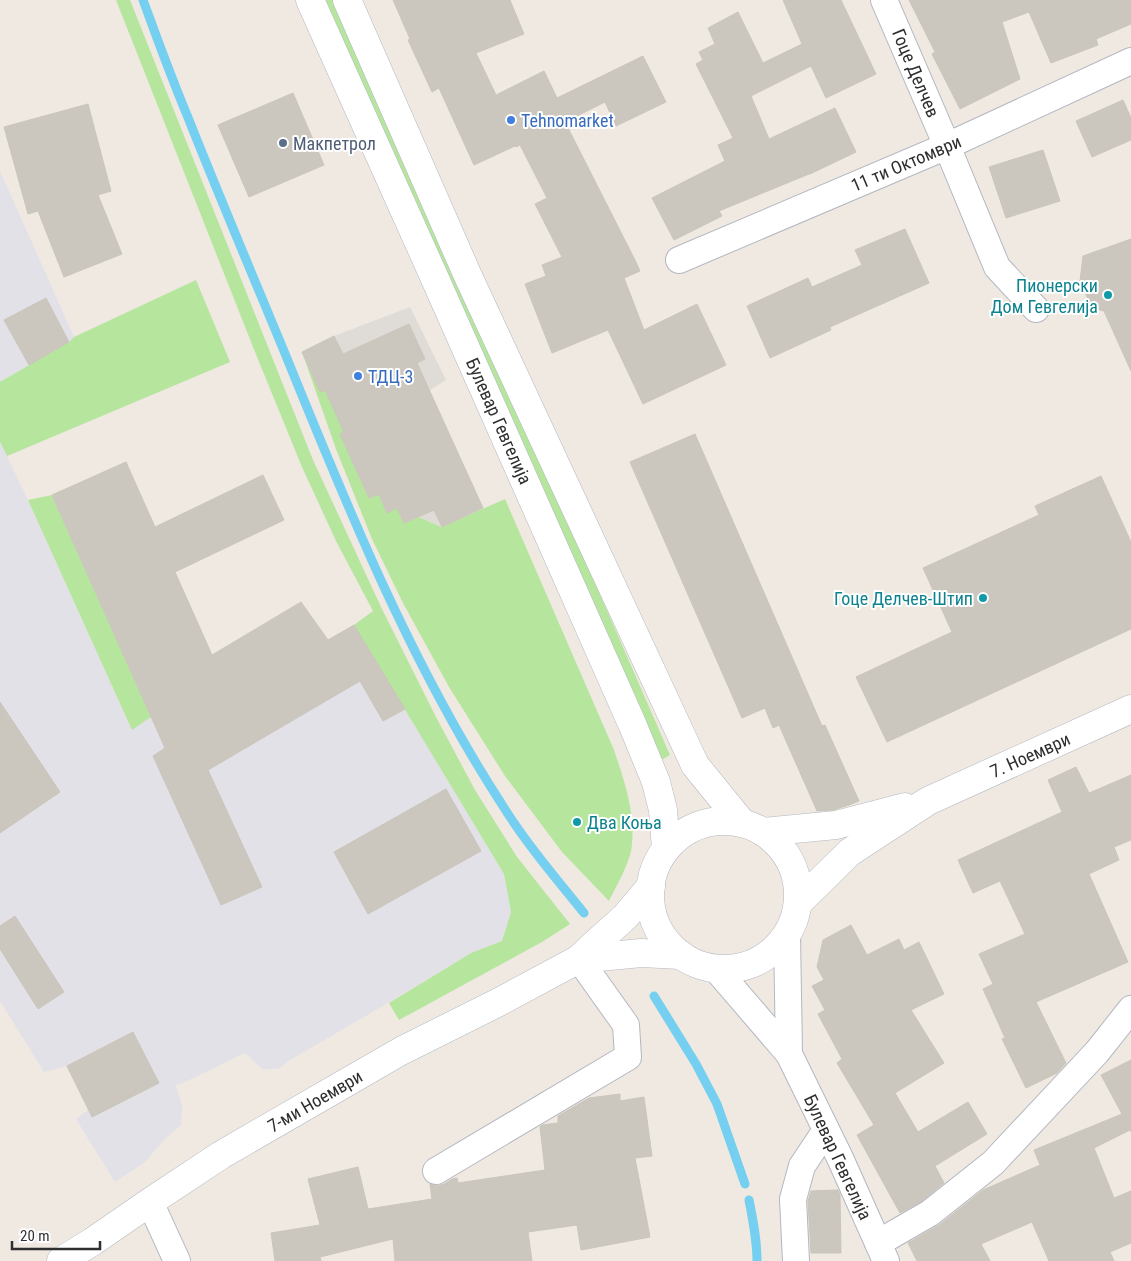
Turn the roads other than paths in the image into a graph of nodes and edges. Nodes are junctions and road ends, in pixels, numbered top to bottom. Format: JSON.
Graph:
{"nodes":[{"id":1,"x":310,"y":0,"type":"edge"},
{"id":2,"x":348,"y":0,"type":"edge"},
{"id":3,"x":884,"y":0,"type":"edge"},
{"id":4,"x":1131,"y":61,"type":"edge"},
{"id":5,"x":948,"y":146,"type":"junction"},
{"id":6,"x":679,"y":260,"type":"dead end"},
{"id":7,"x":1036,"y":309,"type":"dead end"},
{"id":8,"x":1131,"y":709,"type":"edge"},
{"id":9,"x":928,"y":801,"type":"junction"},
{"id":10,"x":753,"y":827,"type":"junction"},
{"id":11,"x":666,"y":849,"type":"junction"},
{"id":12,"x":651,"y":886,"type":"junction"},
{"id":13,"x":798,"y":903,"type":"junction"},
{"id":14,"x":787,"y":934,"type":"junction"},
{"id":15,"x":680,"y":955,"type":"junction"},
{"id":16,"x":579,"y":959,"type":"junction"},
{"id":17,"x":716,"y":969,"type":"junction"},
{"id":18,"x":1131,"y":1009,"type":"edge"},
{"id":19,"x":789,"y":1054,"type":"junction"},
{"id":20,"x":826,"y":1130,"type":"junction"},
{"id":21,"x":436,"y":1171,"type":"dead end"},
{"id":22,"x":150,"y":1202,"type":"junction"},
{"id":23,"x":882,"y":1252,"type":"edge"},
{"id":24,"x":61,"y":1261,"type":"edge"},
{"id":25,"x":177,"y":1261,"type":"edge"},
{"id":26,"x":796,"y":1261,"type":"edge"}],
"edges":[{"from":1,"to":11,"type":"main road","name":"Булевар Гевгелија"},
{"from":2,"to":10,"type":"main road","name":"Булевар Гевгелија"},
{"from":3,"to":5,"type":"street","name":"Гоце Делчев"},
{"from":4,"to":5,"type":"street","name":"11 ти Октомври"},
{"from":5,"to":6,"type":"street","name":"11 ти Октомври"},
{"from":5,"to":7,"type":"street","name":"Гоце Делчев"},
{"from":8,"to":9,"type":"main road","name":"7. Ноември"},
{"from":9,"to":10,"type":"main road","name":"7. Ноември"},
{"from":9,"to":13,"type":"main road","name":"7. Ноември"},
{"from":10,"to":11,"type":"main road"},
{"from":10,"to":13,"type":"main road"},
{"from":11,"to":12,"type":"main road"},
{"from":12,"to":15,"type":"main road"},
{"from":12,"to":16,"type":"main road"},
{"from":13,"to":14,"type":"main road"},
{"from":14,"to":17,"type":"main road"},
{"from":14,"to":19,"type":"street","name":"Булевар Гевгелија"},
{"from":15,"to":16,"type":"main road"},
{"from":15,"to":17,"type":"main road"},
{"from":16,"to":21,"type":"street"},
{"from":16,"to":22,"type":"main road","name":"7-ми Ноември"},
{"from":17,"to":19,"type":"street","name":"Булевар Гевгелија"},
{"from":18,"to":23,"type":"street"},
{"from":19,"to":20,"type":"street","name":"Булевар Гевгелија"},
{"from":20,"to":23,"type":"street","name":"Булевар Гевгелија"},
{"from":20,"to":26,"type":"street"},
{"from":22,"to":24,"type":"main road","name":"7-ми Ноември"},
{"from":22,"to":25,"type":"street"}]}
